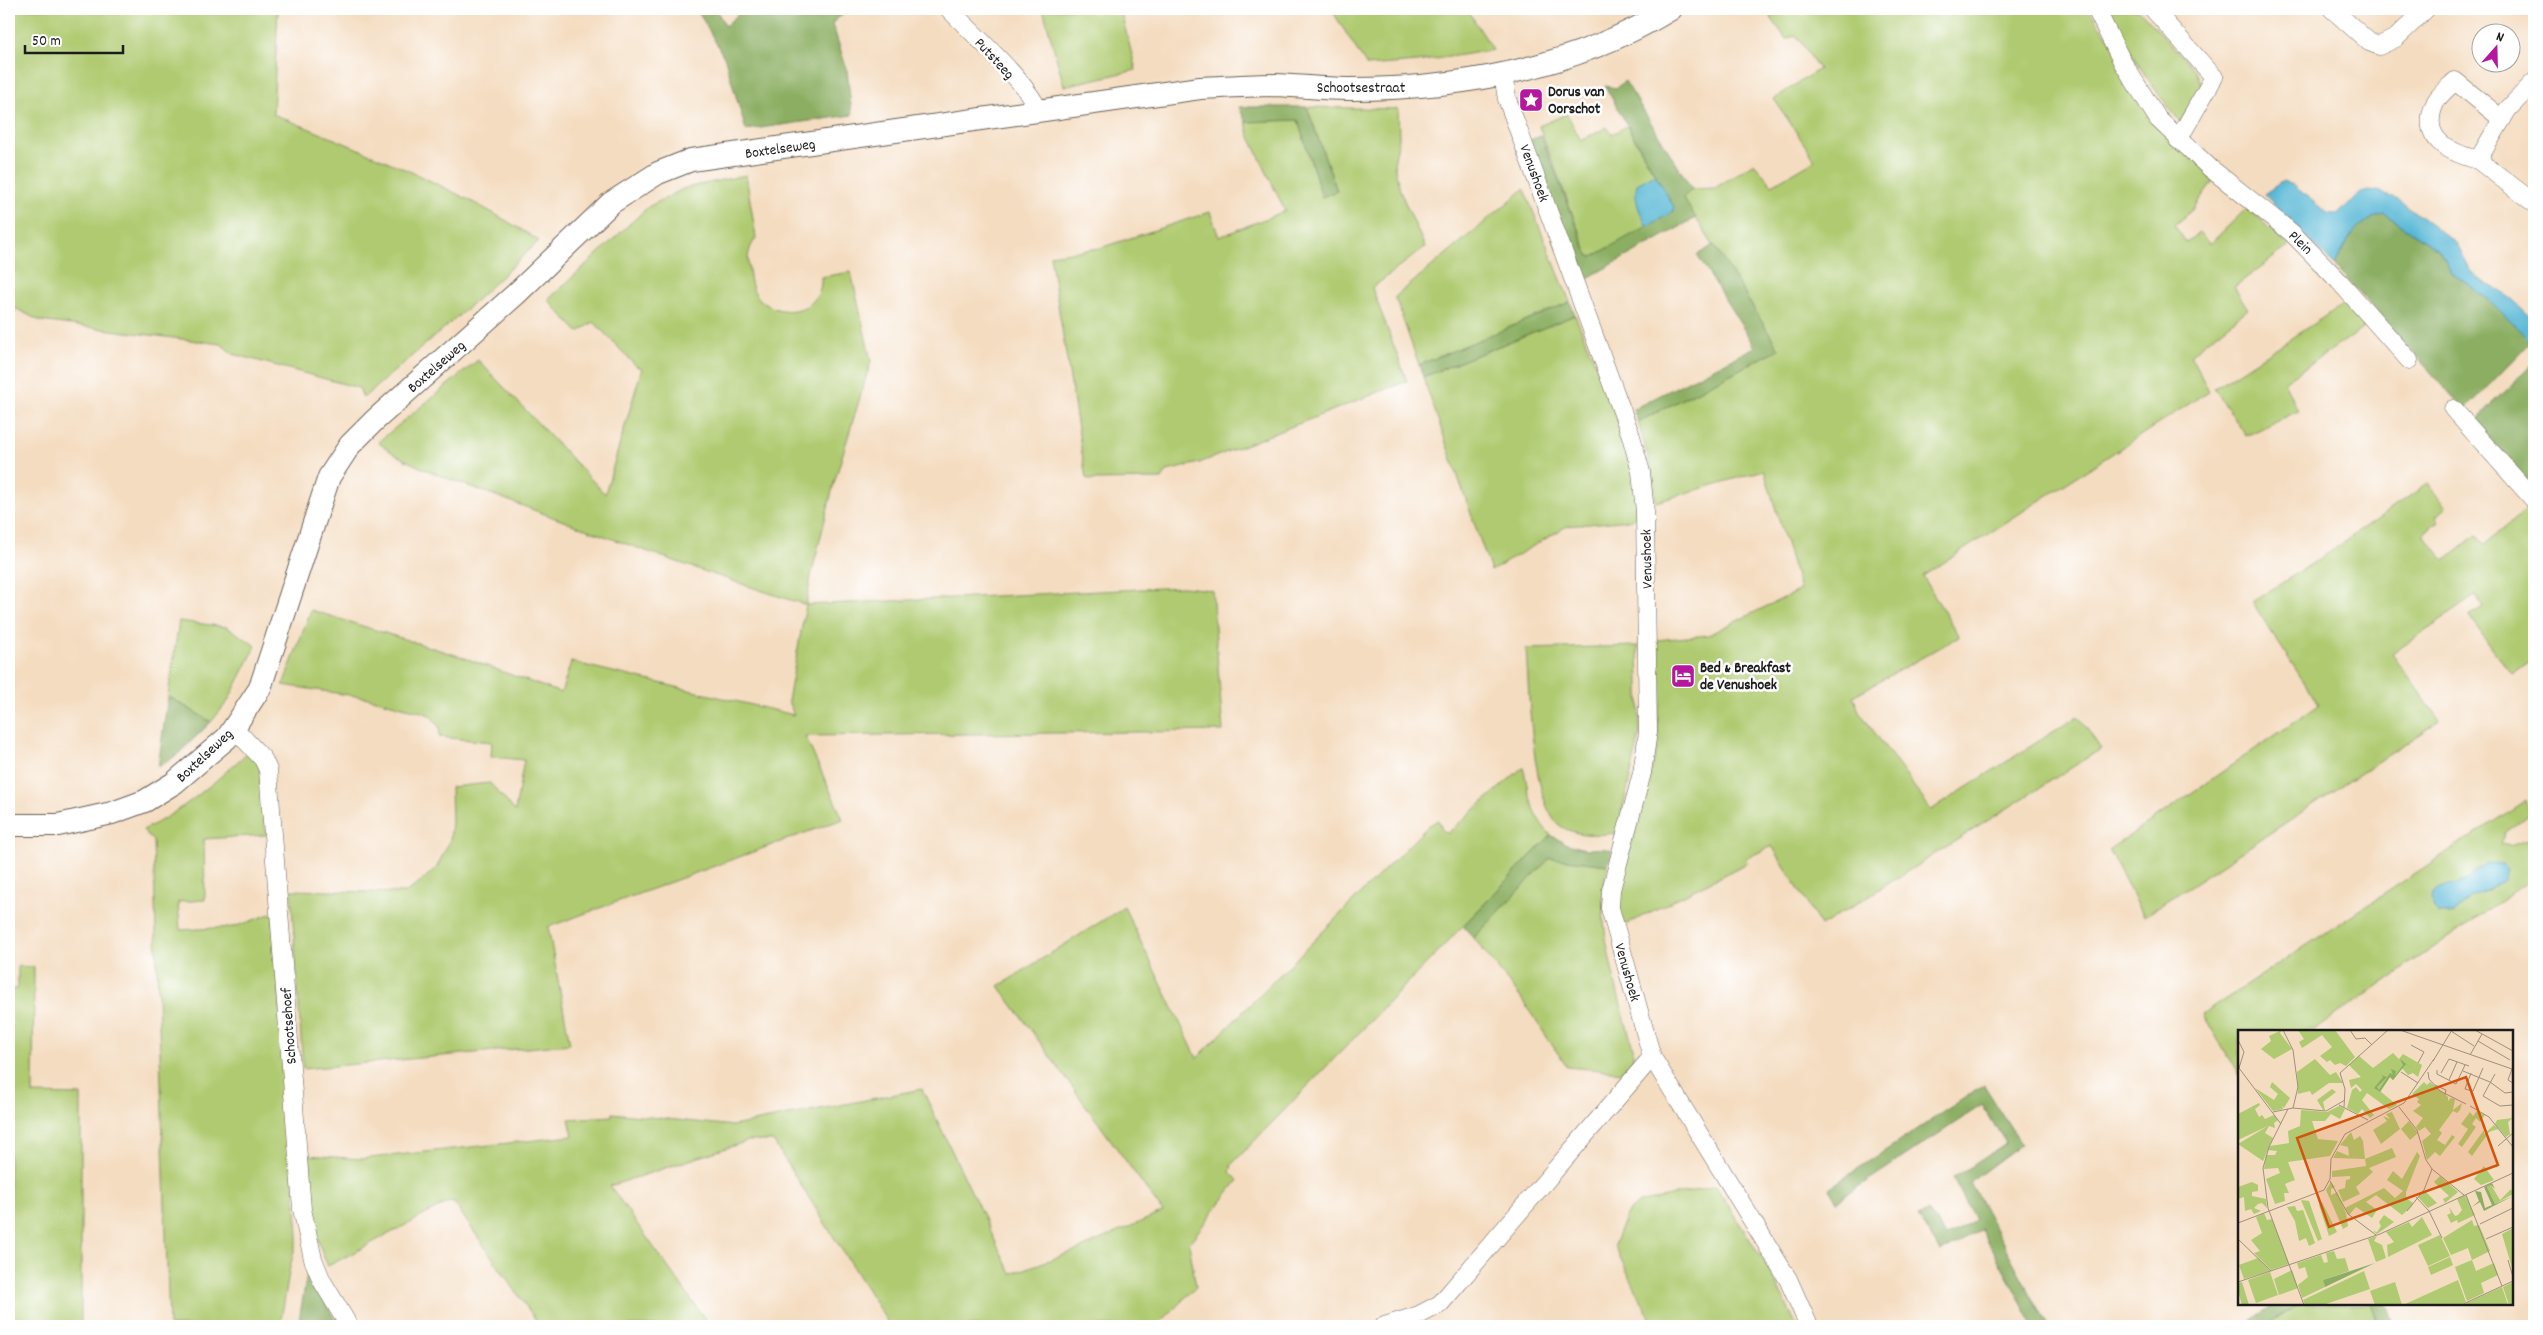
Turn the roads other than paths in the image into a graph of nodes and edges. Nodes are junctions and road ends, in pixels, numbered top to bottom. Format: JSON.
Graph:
{"nodes":[{"id":1,"x":949,"y":9,"type":"edge"},
{"id":2,"x":2096,"y":9,"type":"edge"},
{"id":3,"x":2153,"y":9,"type":"edge"},
{"id":4,"x":2332,"y":9,"type":"edge"},
{"id":5,"x":2426,"y":9,"type":"edge"},
{"id":6,"x":1666,"y":12,"type":"edge"},
{"id":7,"x":1503,"y":75,"type":"junction"},
{"id":8,"x":2534,"y":82,"type":"edge"},
{"id":9,"x":1038,"y":110,"type":"junction"},
{"id":10,"x":2502,"y":119,"type":"junction"},
{"id":11,"x":2178,"y":140,"type":"junction"},
{"id":12,"x":2478,"y":160,"type":"junction"},
{"id":13,"x":2534,"y":203,"type":"edge"},
{"id":14,"x":2409,"y":360,"type":"dead end"},
{"id":15,"x":2453,"y":409,"type":"dead end"},
{"id":16,"x":2534,"y":500,"type":"edge"},
{"id":17,"x":234,"y":728,"type":"junction"},
{"id":18,"x":9,"y":825,"type":"edge"},
{"id":19,"x":1652,"y":1057,"type":"junction"},
{"id":20,"x":349,"y":1326,"type":"edge"},
{"id":21,"x":1384,"y":1326,"type":"edge"},
{"id":22,"x":1809,"y":1326,"type":"edge"}],
"edges":[{"from":1,"to":9,"type":"street","name":"Putsteeg"},
{"from":2,"to":11,"type":"street","name":"Plein"},
{"from":3,"to":11,"type":"street"},
{"from":4,"to":5,"type":"street"},
{"from":6,"to":7,"type":"main road","name":"Schootsestraat"},
{"from":7,"to":9,"type":"main road","name":"Schootsestraat"},
{"from":7,"to":19,"type":"street","name":"Venushoek"},
{"from":8,"to":10,"type":"street"},
{"from":9,"to":17,"type":"main road","name":"Boxtelseweg"},
{"from":10,"to":12,"type":"street"},
{"from":10,"to":12,"type":"street"},
{"from":11,"to":14,"type":"street","name":"Plein"},
{"from":12,"to":13,"type":"street"},
{"from":15,"to":16,"type":"street"},
{"from":17,"to":18,"type":"main road","name":"Boxtelseweg"},
{"from":17,"to":20,"type":"street","name":"Schootsehoef"},
{"from":19,"to":21,"type":"street"},
{"from":19,"to":22,"type":"street","name":"Venushoek"}]}
